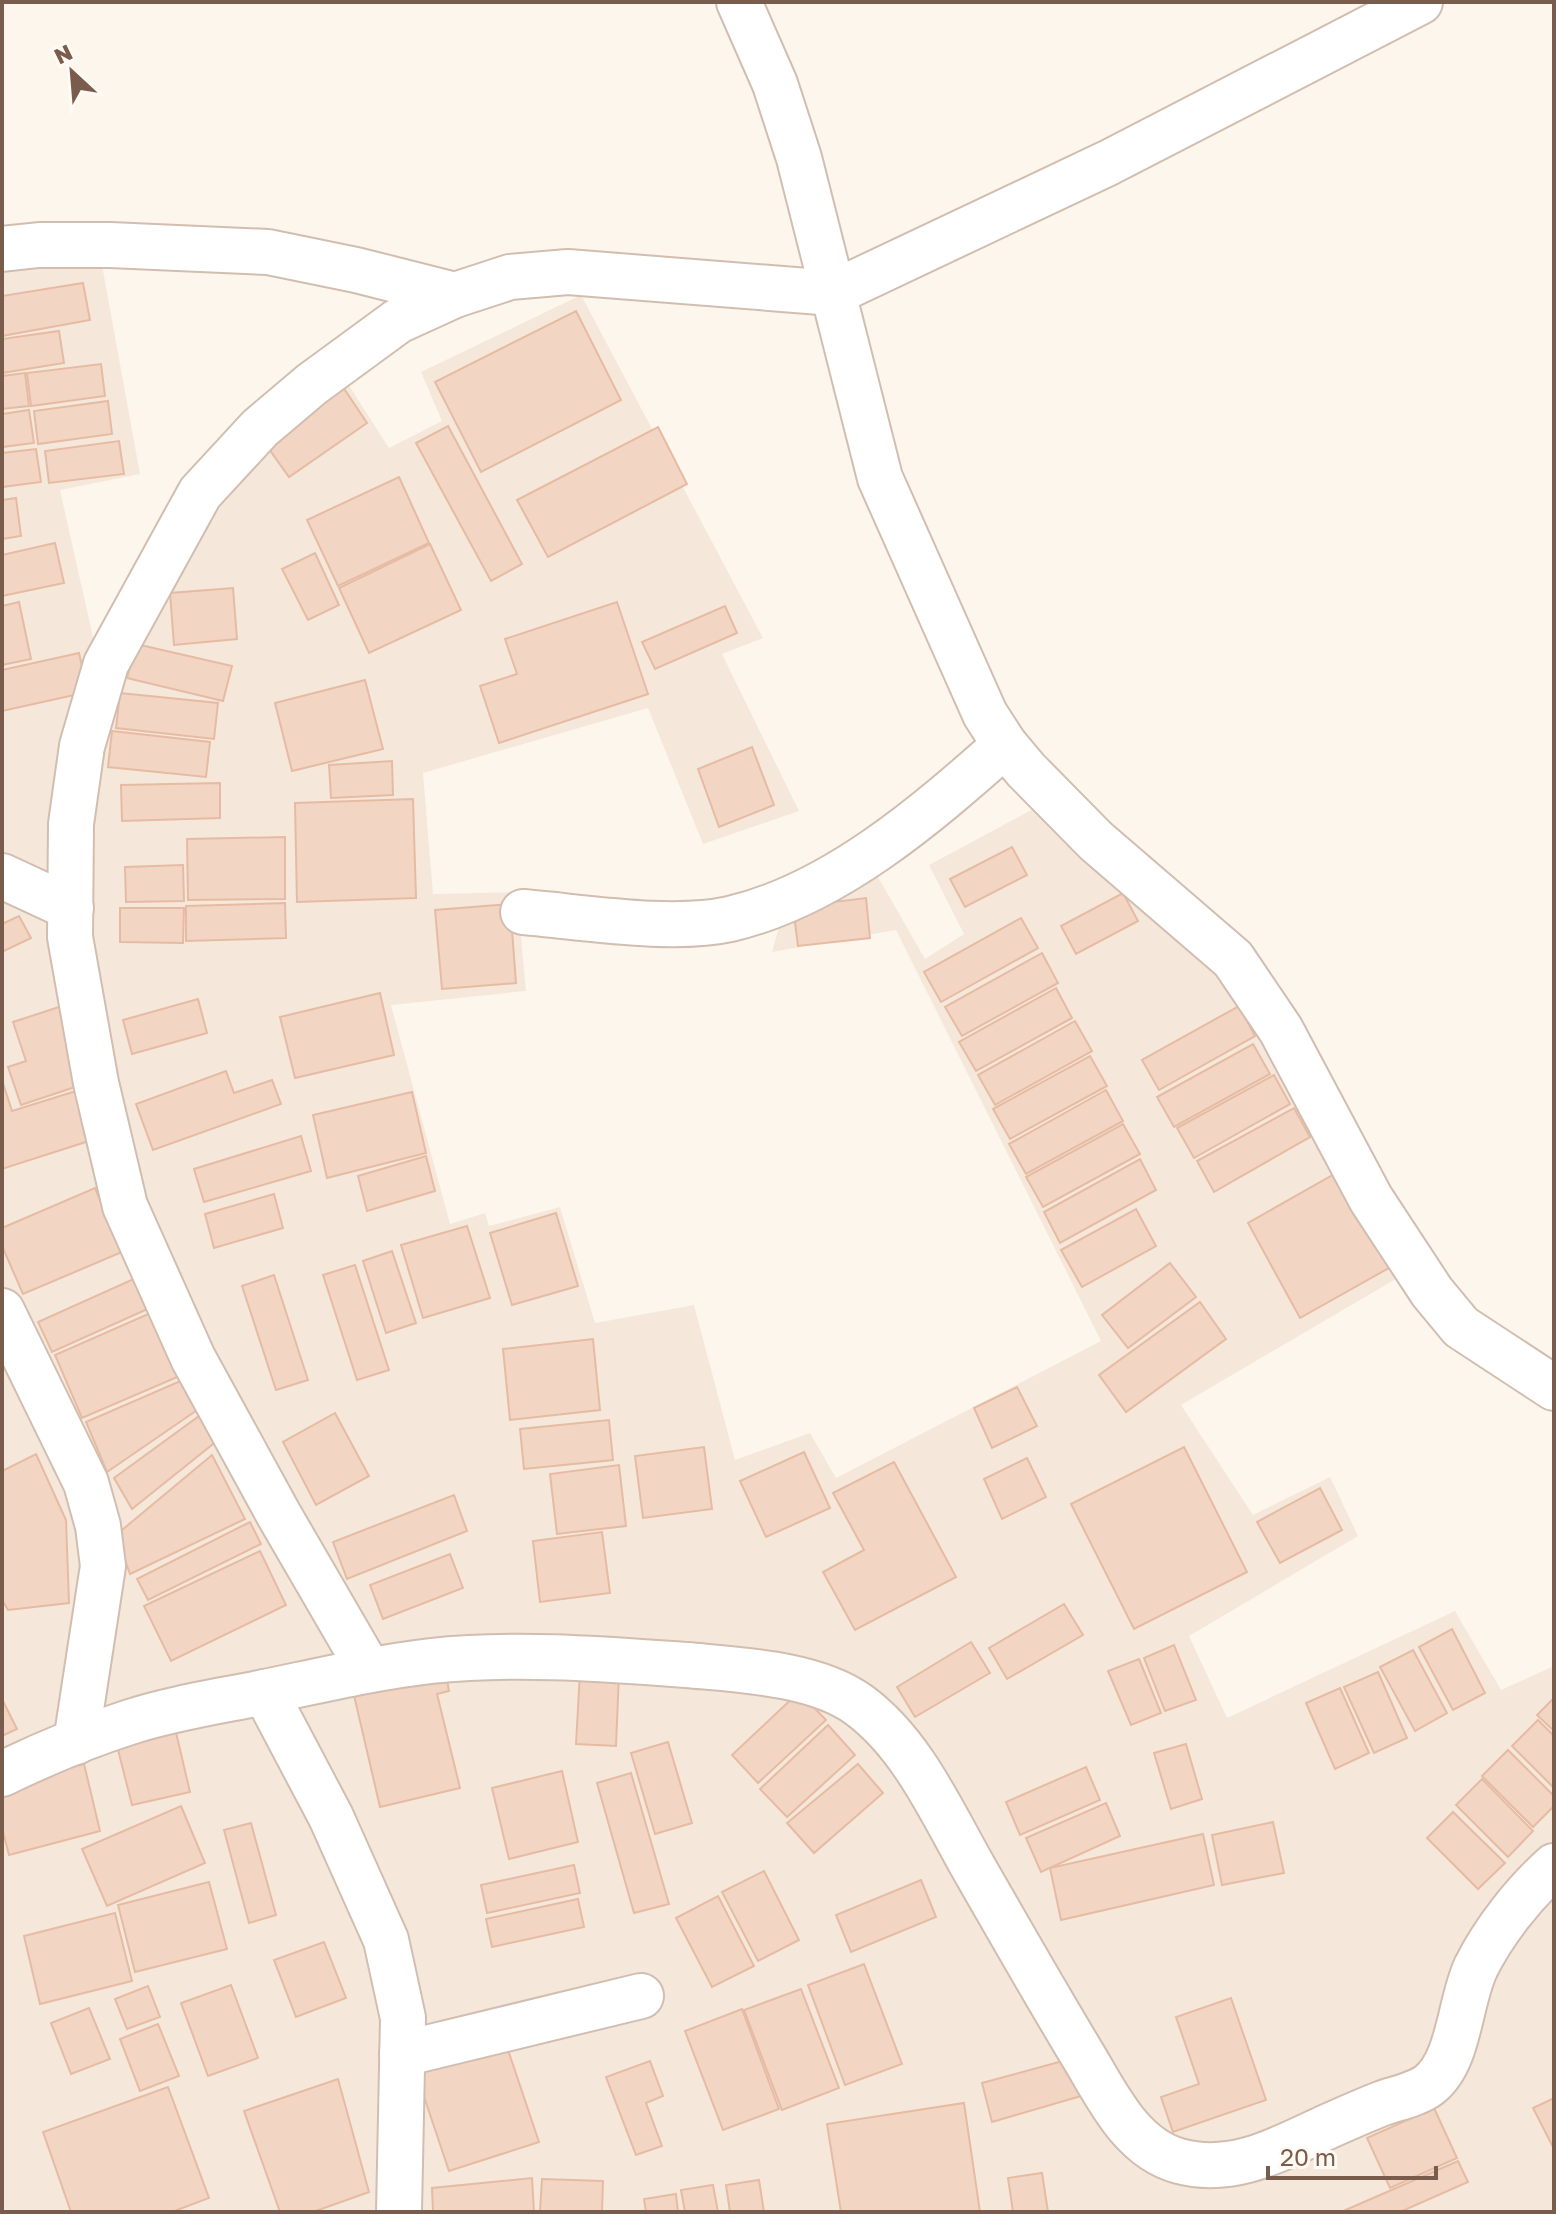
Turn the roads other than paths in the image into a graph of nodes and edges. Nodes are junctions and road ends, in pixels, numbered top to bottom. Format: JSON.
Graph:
{"nodes":[{"id":1,"x":739,"y":2,"type":"edge"},
{"id":2,"x":1420,"y":2,"type":"edge"},
{"id":3,"x":2,"y":249,"type":"edge"},
{"id":4,"x":833,"y":293,"type":"junction"},
{"id":5,"x":455,"y":295,"type":"junction"},
{"id":6,"x":1005,"y":745,"type":"junction"},
{"id":7,"x":2,"y":876,"type":"edge"},
{"id":8,"x":71,"y":908,"type":"junction"},
{"id":9,"x":523,"y":912,"type":"dead end"},
{"id":10,"x":2,"y":1311,"type":"edge"},
{"id":11,"x":1554,"y":1388,"type":"edge"},
{"id":12,"x":369,"y":1670,"type":"junction"},
{"id":13,"x":265,"y":1692,"type":"junction"},
{"id":14,"x":76,"y":1742,"type":"junction"},
{"id":15,"x":2,"y":1774,"type":"edge"},
{"id":16,"x":1554,"y":1866,"type":"edge"},
{"id":17,"x":641,"y":1996,"type":"dead end"},
{"id":18,"x":402,"y":2054,"type":"junction"},
{"id":19,"x":399,"y":2212,"type":"edge"}],
"edges":[{"from":1,"to":4,"type":"street"},
{"from":2,"to":4,"type":"street"},
{"from":3,"to":5,"type":"street"},
{"from":4,"to":5,"type":"street"},
{"from":4,"to":6,"type":"street"},
{"from":5,"to":8,"type":"street"},
{"from":6,"to":9,"type":"street"},
{"from":6,"to":11,"type":"street"},
{"from":7,"to":8,"type":"street"},
{"from":8,"to":12,"type":"street"},
{"from":10,"to":14,"type":"street"},
{"from":12,"to":13,"type":"street"},
{"from":12,"to":16,"type":"street"},
{"from":13,"to":14,"type":"street"},
{"from":13,"to":18,"type":"street"},
{"from":14,"to":15,"type":"street"},
{"from":17,"to":18,"type":"street"},
{"from":18,"to":19,"type":"street"}]}
